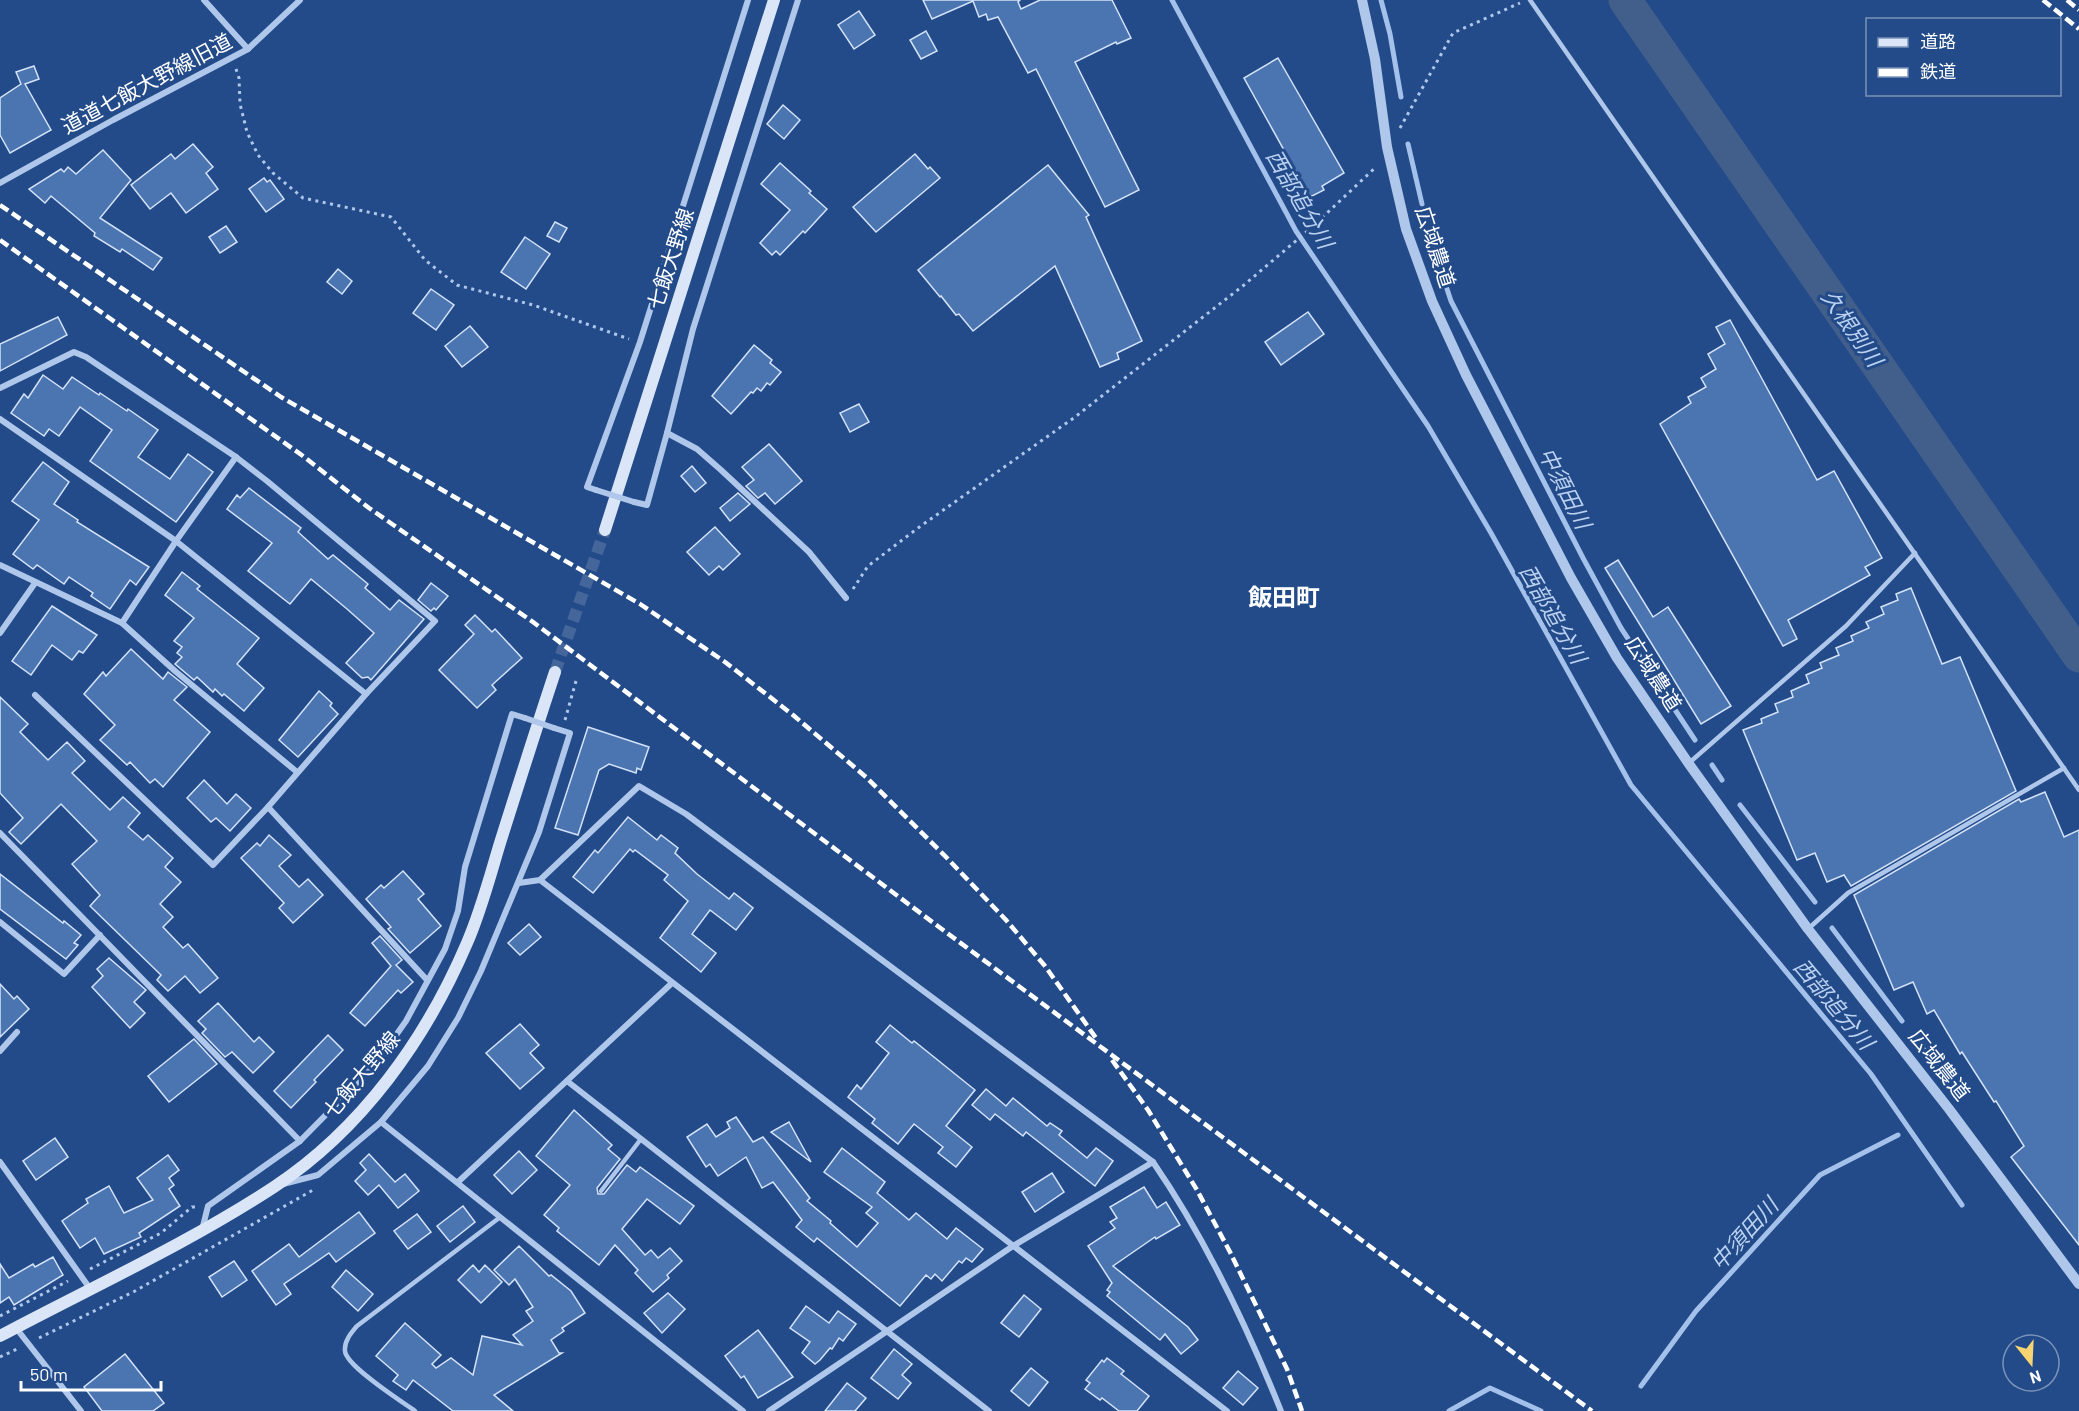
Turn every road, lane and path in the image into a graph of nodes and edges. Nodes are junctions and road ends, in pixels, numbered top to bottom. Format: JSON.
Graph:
{"nodes":[{"id":1,"x":204,"y":0,"type":"edge"},
{"id":2,"x":300,"y":0,"type":"edge"},
{"id":3,"x":748,"y":0,"type":"edge"},
{"id":4,"x":774,"y":0,"type":"edge"},
{"id":5,"x":798,"y":0,"type":"edge"},
{"id":6,"x":1362,"y":0,"type":"edge"},
{"id":7,"x":1528,"y":0,"type":"edge"},
{"id":8,"x":248,"y":49,"type":"junction"},
{"id":9,"x":232,"y":58,"type":"junction"},
{"id":10,"x":1388,"y":147,"type":"junction"},
{"id":11,"x":0,"y":183,"type":"edge"},
{"id":12,"x":640,"y":342,"type":"junction"},
{"id":13,"x":0,"y":388,"type":"edge"},
{"id":14,"x":0,"y":419,"type":"edge"},
{"id":15,"x":667,"y":433,"type":"junction"},
{"id":16,"x":236,"y":457,"type":"junction"},
{"id":17,"x":605,"y":530,"type":"tunnel mouth"},
{"id":18,"x":176,"y":541,"type":"junction"},
{"id":19,"x":1915,"y":553,"type":"junction"},
{"id":20,"x":0,"y":565,"type":"edge"},
{"id":21,"x":35,"y":583,"type":"junction"},
{"id":22,"x":846,"y":598,"type":"joint"},
{"id":23,"x":122,"y":623,"type":"junction"},
{"id":24,"x":0,"y":633,"type":"edge"},
{"id":25,"x":555,"y":672,"type":"tunnel mouth"},
{"id":26,"x":576,"y":681,"type":"dead end"},
{"id":27,"x":366,"y":694,"type":"junction"},
{"id":28,"x":35,"y":695,"type":"dead end"},
{"id":29,"x":562,"y":730,"type":"junction"},
{"id":30,"x":1689,"y":764,"type":"junction"},
{"id":31,"x":2064,"y":768,"type":"junction"},
{"id":32,"x":297,"y":772,"type":"junction"},
{"id":33,"x":2079,"y":790,"type":"edge"},
{"id":34,"x":268,"y":807,"type":"junction"},
{"id":35,"x":0,"y":833,"type":"edge"},
{"id":36,"x":540,"y":880,"type":"junction"},
{"id":37,"x":519,"y":883,"type":"junction"},
{"id":38,"x":0,"y":922,"type":"edge"},
{"id":39,"x":1808,"y":928,"type":"junction"},
{"id":40,"x":100,"y":935,"type":"junction"},
{"id":41,"x":427,"y":980,"type":"junction"},
{"id":42,"x":672,"y":983,"type":"junction"},
{"id":43,"x":17,"y":1032,"type":"dead end"},
{"id":44,"x":0,"y":1051,"type":"edge"},
{"id":45,"x":567,"y":1081,"type":"junction"},
{"id":46,"x":381,"y":1122,"type":"junction"},
{"id":47,"x":640,"y":1139,"type":"junction"},
{"id":48,"x":300,"y":1141,"type":"junction"},
{"id":49,"x":0,"y":1162,"type":"edge"},
{"id":50,"x":1153,"y":1162,"type":"junction"},
{"id":51,"x":458,"y":1182,"type":"junction"},
{"id":52,"x":275,"y":1186,"type":"junction"},
{"id":53,"x":601,"y":1191,"type":"dead end"},
{"id":54,"x":208,"y":1206,"type":"junction"},
{"id":55,"x":499,"y":1218,"type":"junction"},
{"id":56,"x":201,"y":1231,"type":"junction"},
{"id":57,"x":1013,"y":1246,"type":"junction"},
{"id":58,"x":79,"y":1275,"type":"junction"},
{"id":59,"x":2079,"y":1284,"type":"edge"},
{"id":60,"x":91,"y":1290,"type":"junction"},
{"id":61,"x":0,"y":1316,"type":"edge"},
{"id":62,"x":16,"y":1327,"type":"junction"},
{"id":63,"x":886,"y":1332,"type":"junction"},
{"id":64,"x":0,"y":1336,"type":"edge"},
{"id":65,"x":81,"y":1411,"type":"edge"},
{"id":66,"x":415,"y":1411,"type":"edge"},
{"id":67,"x":743,"y":1411,"type":"edge"},
{"id":68,"x":769,"y":1411,"type":"edge"},
{"id":69,"x":989,"y":1411,"type":"edge"},
{"id":70,"x":1227,"y":1411,"type":"edge"},
{"id":71,"x":1281,"y":1411,"type":"edge"}],
"edges":[{"from":1,"to":8,"type":"street"},
{"from":2,"to":8,"type":"street","name":"道道七飯大野線旧道"},
{"from":3,"to":12,"type":"street"},
{"from":4,"to":17,"type":"main road","name":"七飯大野線"},
{"from":5,"to":15,"type":"street"},
{"from":6,"to":10,"type":"street","name":"広域農道"},
{"from":7,"to":10,"type":"path"},
{"from":7,"to":19,"type":"lane"},
{"from":8,"to":9,"type":"street","name":"道道七飯大野線旧道"},
{"from":9,"to":11,"type":"street","name":"道道七飯大野線旧道"},
{"from":9,"to":12,"type":"path"},
{"from":10,"to":22,"type":"path"},
{"from":10,"to":30,"type":"street","name":"広域農道"},
{"from":12,"to":15,"type":"street","bridge":true},
{"from":13,"to":16,"type":"street"},
{"from":14,"to":18,"type":"street"},
{"from":15,"to":22,"type":"street"},
{"from":16,"to":18,"type":"street"},
{"from":16,"to":27,"type":"street"},
{"from":18,"to":23,"type":"street"},
{"from":18,"to":27,"type":"street"},
{"from":19,"to":30,"type":"lane"},
{"from":19,"to":31,"type":"lane"},
{"from":20,"to":21,"type":"street"},
{"from":21,"to":23,"type":"street"},
{"from":21,"to":24,"type":"street"},
{"from":23,"to":32,"type":"street"},
{"from":25,"to":52,"type":"main road","name":"七飯大野線"},
{"from":26,"to":29,"type":"path"},
{"from":27,"to":32,"type":"street"},
{"from":28,"to":34,"type":"street"},
{"from":29,"to":37,"type":"street"},
{"from":29,"to":41,"type":"street","bridge":true},
{"from":30,"to":39,"type":"street","name":"広域農道"},
{"from":31,"to":33,"type":"lane"},
{"from":31,"to":39,"type":"lane"},
{"from":32,"to":34,"type":"street"},
{"from":34,"to":41,"type":"street"},
{"from":35,"to":40,"type":"street"},
{"from":36,"to":37,"type":"street"},
{"from":36,"to":42,"type":"street"},
{"from":36,"to":50,"type":"street"},
{"from":37,"to":46,"type":"street"},
{"from":38,"to":40,"type":"street"},
{"from":39,"to":59,"type":"street","name":"広域農道"},
{"from":40,"to":48,"type":"street"},
{"from":41,"to":48,"type":"street"},
{"from":42,"to":45,"type":"street"},
{"from":42,"to":57,"type":"street"},
{"from":43,"to":44,"type":"street"},
{"from":45,"to":47,"type":"street"},
{"from":45,"to":51,"type":"street"},
{"from":46,"to":51,"type":"street"},
{"from":46,"to":52,"type":"street"},
{"from":47,"to":53,"type":"lane"},
{"from":47,"to":63,"type":"street"},
{"from":48,"to":54,"type":"street"},
{"from":49,"to":58,"type":"street"},
{"from":50,"to":57,"type":"street"},
{"from":50,"to":71,"type":"street"},
{"from":51,"to":55,"type":"street"},
{"from":52,"to":56,"type":"main road","name":"七飯大野線"},
{"from":54,"to":56,"type":"street"},
{"from":54,"to":58,"type":"path"},
{"from":55,"to":66,"type":"lane"},
{"from":55,"to":67,"type":"street"},
{"from":56,"to":60,"type":"main road","name":"七飯大野線"},
{"from":57,"to":63,"type":"street"},
{"from":57,"to":70,"type":"street"},
{"from":58,"to":60,"type":"street"},
{"from":58,"to":61,"type":"path"},
{"from":60,"to":62,"type":"main road","name":"七飯大野線"},
{"from":62,"to":64,"type":"main road","name":"七飯大野線"},
{"from":62,"to":65,"type":"street"},
{"from":63,"to":68,"type":"street"},
{"from":63,"to":69,"type":"street"}]}
